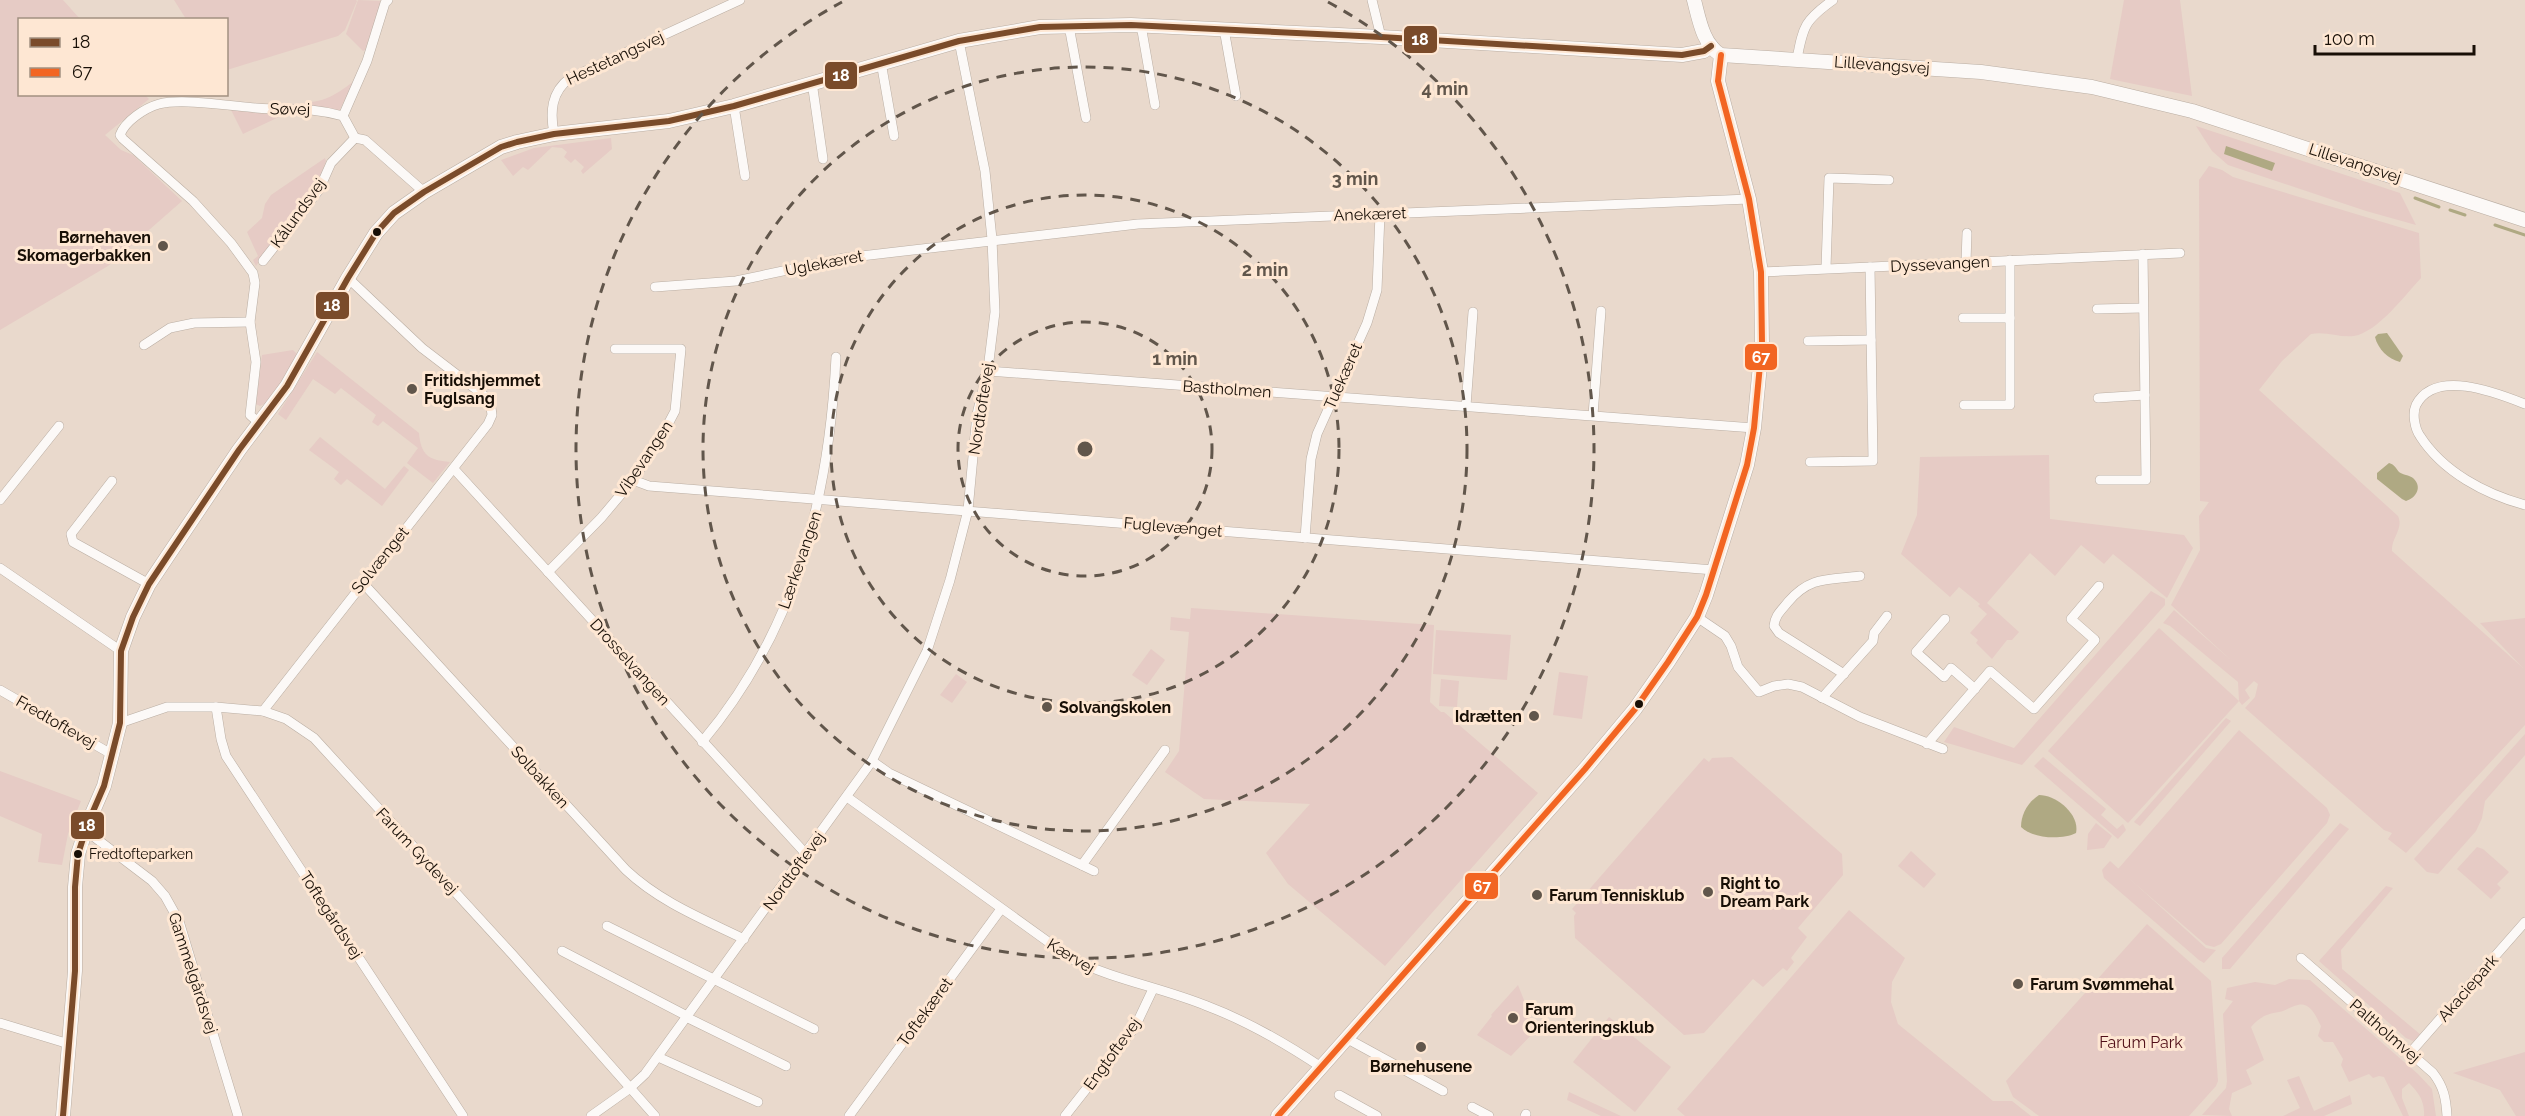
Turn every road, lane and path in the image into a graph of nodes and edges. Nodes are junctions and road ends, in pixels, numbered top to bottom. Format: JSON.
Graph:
{"nodes":[{"id":1,"x":388,"y":0,"type":"edge"},
{"id":2,"x":712,"y":0,"type":"edge"},
{"id":3,"x":740,"y":0,"type":"edge"},
{"id":4,"x":1372,"y":0,"type":"edge"},
{"id":5,"x":1694,"y":0,"type":"edge"},
{"id":6,"x":1833,"y":0,"type":"edge"},
{"id":7,"x":717,"y":11,"type":"junction"},
{"id":8,"x":1140,"y":25,"type":"junction"},
{"id":9,"x":1069,"y":26,"type":"junction"},
{"id":10,"x":1224,"y":29,"type":"junction"},
{"id":11,"x":1381,"y":37,"type":"junction"},
{"id":12,"x":959,"y":41,"type":"junction"},
{"id":13,"x":1716,"y":51,"type":"junction"},
{"id":14,"x":1797,"y":60,"type":"junction"},
{"id":15,"x":881,"y":62,"type":"junction"},
{"id":16,"x":812,"y":82,"type":"junction"},
{"id":17,"x":1236,"y":96,"type":"dead end"},
{"id":18,"x":1155,"y":105,"type":"dead end"},
{"id":19,"x":734,"y":106,"type":"junction"},
{"id":20,"x":343,"y":116,"type":"junction"},
{"id":21,"x":1086,"y":118,"type":"dead end"},
{"id":22,"x":554,"y":134,"type":"junction"},
{"id":23,"x":894,"y":136,"type":"dead end"},
{"id":24,"x":355,"y":138,"type":"junction"},
{"id":25,"x":823,"y":159,"type":"dead end"},
{"id":26,"x":745,"y":176,"type":"dead end"},
{"id":27,"x":1888,"y":180,"type":"dead end"},
{"id":28,"x":424,"y":192,"type":"junction"},
{"id":29,"x":1749,"y":199,"type":"junction"},
{"id":30,"x":1380,"y":214,"type":"junction"},
{"id":31,"x":2525,"y":220,"type":"edge"},
{"id":32,"x":1967,"y":232,"type":"dead end"},
{"id":33,"x":992,"y":239,"type":"junction"},
{"id":34,"x":2180,"y":253,"type":"dead end"},
{"id":35,"x":2143,"y":254,"type":"junction"},
{"id":36,"x":2010,"y":260,"type":"junction"},
{"id":37,"x":263,"y":261,"type":"dead end"},
{"id":38,"x":1966,"y":262,"type":"junction"},
{"id":39,"x":1870,"y":267,"type":"junction"},
{"id":40,"x":1826,"y":268,"type":"junction"},
{"id":41,"x":1761,"y":272,"type":"junction"},
{"id":42,"x":348,"y":278,"type":"junction"},
{"id":43,"x":656,"y":287,"type":"dead end"},
{"id":44,"x":2144,"y":308,"type":"junction"},
{"id":45,"x":2097,"y":309,"type":"dead end"},
{"id":46,"x":1601,"y":311,"type":"dead end"},
{"id":47,"x":1473,"y":312,"type":"dead end"},
{"id":48,"x":1963,"y":318,"type":"dead end"},
{"id":49,"x":2010,"y":318,"type":"junction"},
{"id":50,"x":250,"y":322,"type":"junction"},
{"id":51,"x":1871,"y":339,"type":"junction"},
{"id":52,"x":1808,"y":341,"type":"dead end"},
{"id":53,"x":144,"y":345,"type":"dead end"},
{"id":54,"x":615,"y":349,"type":"dead end"},
{"id":55,"x":836,"y":357,"type":"dead end"},
{"id":56,"x":988,"y":370,"type":"junction"},
{"id":57,"x":2145,"y":395,"type":"junction"},
{"id":58,"x":1334,"y":398,"type":"junction"},
{"id":59,"x":2098,"y":398,"type":"dead end"},
{"id":60,"x":2525,"y":403,"type":"edge"},
{"id":61,"x":1964,"y":405,"type":"dead end"},
{"id":62,"x":1466,"y":406,"type":"junction"},
{"id":63,"x":1593,"y":415,"type":"junction"},
{"id":64,"x":259,"y":423,"type":"junction"},
{"id":65,"x":59,"y":426,"type":"dead end"},
{"id":66,"x":1754,"y":428,"type":"junction"},
{"id":67,"x":1810,"y":462,"type":"dead end"},
{"id":68,"x":454,"y":469,"type":"junction"},
{"id":69,"x":633,"y":480,"type":"junction"},
{"id":70,"x":2100,"y":480,"type":"dead end"},
{"id":71,"x":112,"y":481,"type":"dead end"},
{"id":72,"x":820,"y":498,"type":"junction"},
{"id":73,"x":0,"y":500,"type":"edge"},
{"id":74,"x":2525,"y":505,"type":"edge"},
{"id":75,"x":968,"y":510,"type":"junction"},
{"id":76,"x":1305,"y":538,"type":"junction"},
{"id":77,"x":0,"y":568,"type":"edge"},
{"id":78,"x":1714,"y":570,"type":"junction"},
{"id":79,"x":548,"y":572,"type":"junction"},
{"id":80,"x":1860,"y":576,"type":"dead end"},
{"id":81,"x":362,"y":582,"type":"junction"},
{"id":82,"x":149,"y":584,"type":"junction"},
{"id":83,"x":2099,"y":586,"type":"dead end"},
{"id":84,"x":1887,"y":616,"type":"dead end"},
{"id":85,"x":1697,"y":617,"type":"junction"},
{"id":86,"x":1945,"y":619,"type":"dead end"},
{"id":87,"x":121,"y":651,"type":"junction"},
{"id":88,"x":1844,"y":674,"type":"junction"},
{"id":89,"x":1975,"y":689,"type":"junction"},
{"id":90,"x":0,"y":690,"type":"edge"},
{"id":91,"x":1822,"y":698,"type":"junction"},
{"id":92,"x":216,"y":707,"type":"junction"},
{"id":93,"x":263,"y":711,"type":"junction"},
{"id":94,"x":120,"y":723,"type":"junction"},
{"id":95,"x":702,"y":741,"type":"junction"},
{"id":96,"x":1927,"y":744,"type":"junction"},
{"id":97,"x":1943,"y":749,"type":"dead end"},
{"id":98,"x":1166,"y":750,"type":"dead end"},
{"id":99,"x":112,"y":755,"type":"junction"},
{"id":100,"x":872,"y":761,"type":"junction"},
{"id":101,"x":847,"y":797,"type":"junction"},
{"id":102,"x":85,"y":830,"type":"junction"},
{"id":103,"x":806,"y":854,"type":"junction"},
{"id":104,"x":1082,"y":865,"type":"junction"},
{"id":105,"x":1094,"y":871,"type":"dead end"},
{"id":106,"x":1000,"y":909,"type":"junction"},
{"id":107,"x":2525,"y":922,"type":"edge"},
{"id":108,"x":607,"y":926,"type":"dead end"},
{"id":109,"x":744,"y":939,"type":"junction"},
{"id":110,"x":562,"y":951,"type":"dead end"},
{"id":111,"x":2301,"y":958,"type":"dead end"},
{"id":112,"x":714,"y":979,"type":"junction"},
{"id":113,"x":1153,"y":989,"type":"junction"},
{"id":114,"x":686,"y":1017,"type":"junction"},
{"id":115,"x":0,"y":1023,"type":"edge"},
{"id":116,"x":814,"y":1029,"type":"dead end"},
{"id":117,"x":1346,"y":1038,"type":"junction"},
{"id":118,"x":69,"y":1044,"type":"junction"},
{"id":119,"x":2410,"y":1053,"type":"junction"},
{"id":120,"x":658,"y":1057,"type":"junction"},
{"id":121,"x":786,"y":1066,"type":"dead end"},
{"id":122,"x":1321,"y":1067,"type":"junction"},
{"id":123,"x":629,"y":1089,"type":"junction"},
{"id":124,"x":1443,"y":1091,"type":"dead end"},
{"id":125,"x":1339,"y":1095,"type":"dead end"},
{"id":126,"x":758,"y":1102,"type":"dead end"},
{"id":127,"x":1472,"y":1107,"type":"dead end"},
{"id":128,"x":63,"y":1116,"type":"edge"},
{"id":129,"x":238,"y":1116,"type":"edge"},
{"id":130,"x":463,"y":1116,"type":"edge"},
{"id":131,"x":591,"y":1116,"type":"edge"},
{"id":132,"x":655,"y":1116,"type":"edge"},
{"id":133,"x":849,"y":1116,"type":"edge"},
{"id":134,"x":1065,"y":1116,"type":"edge"},
{"id":135,"x":1278,"y":1116,"type":"edge"},
{"id":136,"x":1377,"y":1116,"type":"edge"},
{"id":137,"x":1489,"y":1116,"type":"edge"},
{"id":138,"x":2447,"y":1116,"type":"edge"}],
"edges":[{"from":1,"to":20,"type":"street"},
{"from":2,"to":7,"type":"street"},
{"from":3,"to":7,"type":"street","name":"Hestetangsvej"},
{"from":4,"to":11,"type":"street"},
{"from":5,"to":13,"type":"street"},
{"from":6,"to":14,"type":"street"},
{"from":7,"to":22,"type":"street","name":"Hestetangsvej"},
{"from":8,"to":9,"type":"street","name":"Lillevangsvej"},
{"from":8,"to":10,"type":"street","name":"Lillevangsvej"},
{"from":8,"to":18,"type":"street"},
{"from":9,"to":12,"type":"street","name":"Lillevangsvej"},
{"from":9,"to":21,"type":"street"},
{"from":10,"to":11,"type":"street","name":"Lillevangsvej"},
{"from":10,"to":17,"type":"street"},
{"from":11,"to":13,"type":"street","name":"Lillevangsvej"},
{"from":12,"to":15,"type":"street","name":"Lillevangsvej"},
{"from":12,"to":33,"type":"street","name":"Nordtoftevej"},
{"from":13,"to":14,"type":"street","name":"Lillevangsvej"},
{"from":13,"to":29,"type":"street"},
{"from":14,"to":31,"type":"street","name":"Lillevangsvej"},
{"from":15,"to":16,"type":"street","name":"Lillevangsvej"},
{"from":15,"to":23,"type":"street"},
{"from":16,"to":19,"type":"street","name":"Lillevangsvej"},
{"from":16,"to":25,"type":"street"},
{"from":19,"to":22,"type":"street","name":"Lillevangsvej"},
{"from":19,"to":26,"type":"street"},
{"from":20,"to":24,"type":"street"},
{"from":20,"to":50,"type":"street","name":"Søvej"},
{"from":22,"to":28,"type":"street","name":"Lillevangsvej"},
{"from":24,"to":28,"type":"street"},
{"from":24,"to":37,"type":"street","name":"Kålundsvej"},
{"from":27,"to":40,"type":"street"},
{"from":28,"to":42,"type":"street","name":"Lillevangsvej"},
{"from":29,"to":30,"type":"street","name":"Anekæret"},
{"from":29,"to":41,"type":"street"},
{"from":30,"to":33,"type":"street","name":"Anekæret"},
{"from":30,"to":58,"type":"street","name":"Tuekæret"},
{"from":32,"to":38,"type":"street"},
{"from":33,"to":43,"type":"street","name":"Uglekæret"},
{"from":33,"to":56,"type":"street","name":"Nordtoftevej"},
{"from":34,"to":35,"type":"street","name":"Dyssevangen"},
{"from":35,"to":36,"type":"street","name":"Dyssevangen"},
{"from":35,"to":44,"type":"street"},
{"from":36,"to":38,"type":"street","name":"Dyssevangen"},
{"from":36,"to":49,"type":"street","name":"Dyssevangen"},
{"from":38,"to":39,"type":"street","name":"Dyssevangen"},
{"from":39,"to":40,"type":"street","name":"Dyssevangen"},
{"from":39,"to":51,"type":"street","name":"Dyssevangen"},
{"from":40,"to":41,"type":"street","name":"Dyssevangen"},
{"from":41,"to":66,"type":"street"},
{"from":42,"to":64,"type":"street","name":"Lillevangsvej"},
{"from":42,"to":68,"type":"street","name":"Solvænget"},
{"from":44,"to":45,"type":"street"},
{"from":44,"to":57,"type":"street"},
{"from":46,"to":63,"type":"street"},
{"from":47,"to":62,"type":"street"},
{"from":48,"to":49,"type":"street"},
{"from":49,"to":61,"type":"street","name":"Dyssevangen"},
{"from":50,"to":53,"type":"street"},
{"from":50,"to":64,"type":"street"},
{"from":51,"to":52,"type":"street"},
{"from":51,"to":67,"type":"street","name":"Dyssevangen"},
{"from":54,"to":69,"type":"street","name":"Vibevangen"},
{"from":55,"to":72,"type":"street","name":"Lærkevangen"},
{"from":56,"to":58,"type":"street","name":"Bastholmen"},
{"from":56,"to":75,"type":"street","name":"Nordtoftevej"},
{"from":57,"to":59,"type":"street"},
{"from":57,"to":70,"type":"street"},
{"from":58,"to":62,"type":"street","name":"Bastholmen"},
{"from":58,"to":76,"type":"street","name":"Tuekæret"},
{"from":60,"to":74,"type":"street"},
{"from":62,"to":63,"type":"street","name":"Bastholmen"},
{"from":63,"to":66,"type":"street","name":"Bastholmen"},
{"from":64,"to":82,"type":"street","name":"Lillevangsvej"},
{"from":65,"to":73,"type":"street"},
{"from":66,"to":78,"type":"street"},
{"from":68,"to":79,"type":"street","name":"Drosselvangen"},
{"from":68,"to":81,"type":"street","name":"Solvænget"},
{"from":69,"to":72,"type":"street","name":"Fuglevænget"},
{"from":69,"to":79,"type":"street","name":"Vibevangen"},
{"from":71,"to":82,"type":"street"},
{"from":72,"to":75,"type":"street","name":"Fuglevænget"},
{"from":72,"to":95,"type":"street","name":"Lærkevangen"},
{"from":75,"to":76,"type":"street","name":"Fuglevænget"},
{"from":75,"to":100,"type":"street","name":"Nordtoftevej"},
{"from":76,"to":78,"type":"street","name":"Fuglevænget"},
{"from":77,"to":87,"type":"street"},
{"from":78,"to":85,"type":"street"},
{"from":79,"to":95,"type":"street","name":"Drosselvangen"},
{"from":80,"to":88,"type":"street"},
{"from":81,"to":93,"type":"street","name":"Solvænget"},
{"from":81,"to":109,"type":"street","name":"Solbakken"},
{"from":82,"to":87,"type":"street","name":"Lillevangsvej"},
{"from":83,"to":89,"type":"street"},
{"from":84,"to":88,"type":"street"},
{"from":85,"to":91,"type":"street"},
{"from":85,"to":117,"type":"street"},
{"from":86,"to":89,"type":"street"},
{"from":87,"to":94,"type":"street","name":"Lillevangsvej"},
{"from":88,"to":91,"type":"street"},
{"from":89,"to":96,"type":"street"},
{"from":90,"to":99,"type":"street","name":"Fredtoftevej"},
{"from":91,"to":96,"type":"street"},
{"from":92,"to":93,"type":"street","name":"Farum Gydevej"},
{"from":92,"to":94,"type":"street","name":"Farum Gydevej"},
{"from":92,"to":130,"type":"street","name":"Toftegårdsvej"},
{"from":93,"to":123,"type":"street","name":"Farum Gydevej"},
{"from":94,"to":99,"type":"street","name":"Lillevangsvej"},
{"from":95,"to":103,"type":"street","name":"Drosselvangen"},
{"from":96,"to":97,"type":"street"},
{"from":98,"to":104,"type":"street"},
{"from":99,"to":102,"type":"street","name":"Lillevangsvej"},
{"from":100,"to":101,"type":"street","name":"Nordtoftevej"},
{"from":100,"to":104,"type":"street"},
{"from":101,"to":103,"type":"street","name":"Nordtoftevej"},
{"from":101,"to":106,"type":"street","name":"Kærvej"},
{"from":102,"to":118,"type":"street","name":"Lillevangsvej"},
{"from":102,"to":129,"type":"street","name":"Gammelgårdsvej"},
{"from":103,"to":109,"type":"street","name":"Nordtoftevej"},
{"from":104,"to":105,"type":"street"},
{"from":106,"to":113,"type":"street","name":"Kærvej"},
{"from":106,"to":133,"type":"street","name":"Toftekæret"},
{"from":107,"to":119,"type":"street","name":"Akaciepark"},
{"from":108,"to":112,"type":"street"},
{"from":109,"to":112,"type":"street","name":"Nordtoftevej"},
{"from":110,"to":114,"type":"street"},
{"from":111,"to":119,"type":"street","name":"Paltholmvej"},
{"from":112,"to":114,"type":"street","name":"Nordtoftevej"},
{"from":112,"to":116,"type":"street"},
{"from":113,"to":122,"type":"street","name":"Kærvej"},
{"from":113,"to":134,"type":"street","name":"Engtoftevej"},
{"from":114,"to":120,"type":"street","name":"Nordtoftevej"},
{"from":114,"to":121,"type":"street"},
{"from":115,"to":118,"type":"street"},
{"from":117,"to":122,"type":"street"},
{"from":117,"to":124,"type":"street"},
{"from":118,"to":128,"type":"street","name":"Lillevangsvej"},
{"from":119,"to":138,"type":"street","name":"Paltholmvej"},
{"from":120,"to":123,"type":"street","name":"Nordtoftevej"},
{"from":120,"to":126,"type":"street"},
{"from":122,"to":135,"type":"street"},
{"from":123,"to":131,"type":"street","name":"Nordtoftevej"},
{"from":123,"to":132,"type":"street","name":"Farum Gydevej"},
{"from":125,"to":136,"type":"street"},
{"from":127,"to":137,"type":"street"}]}
